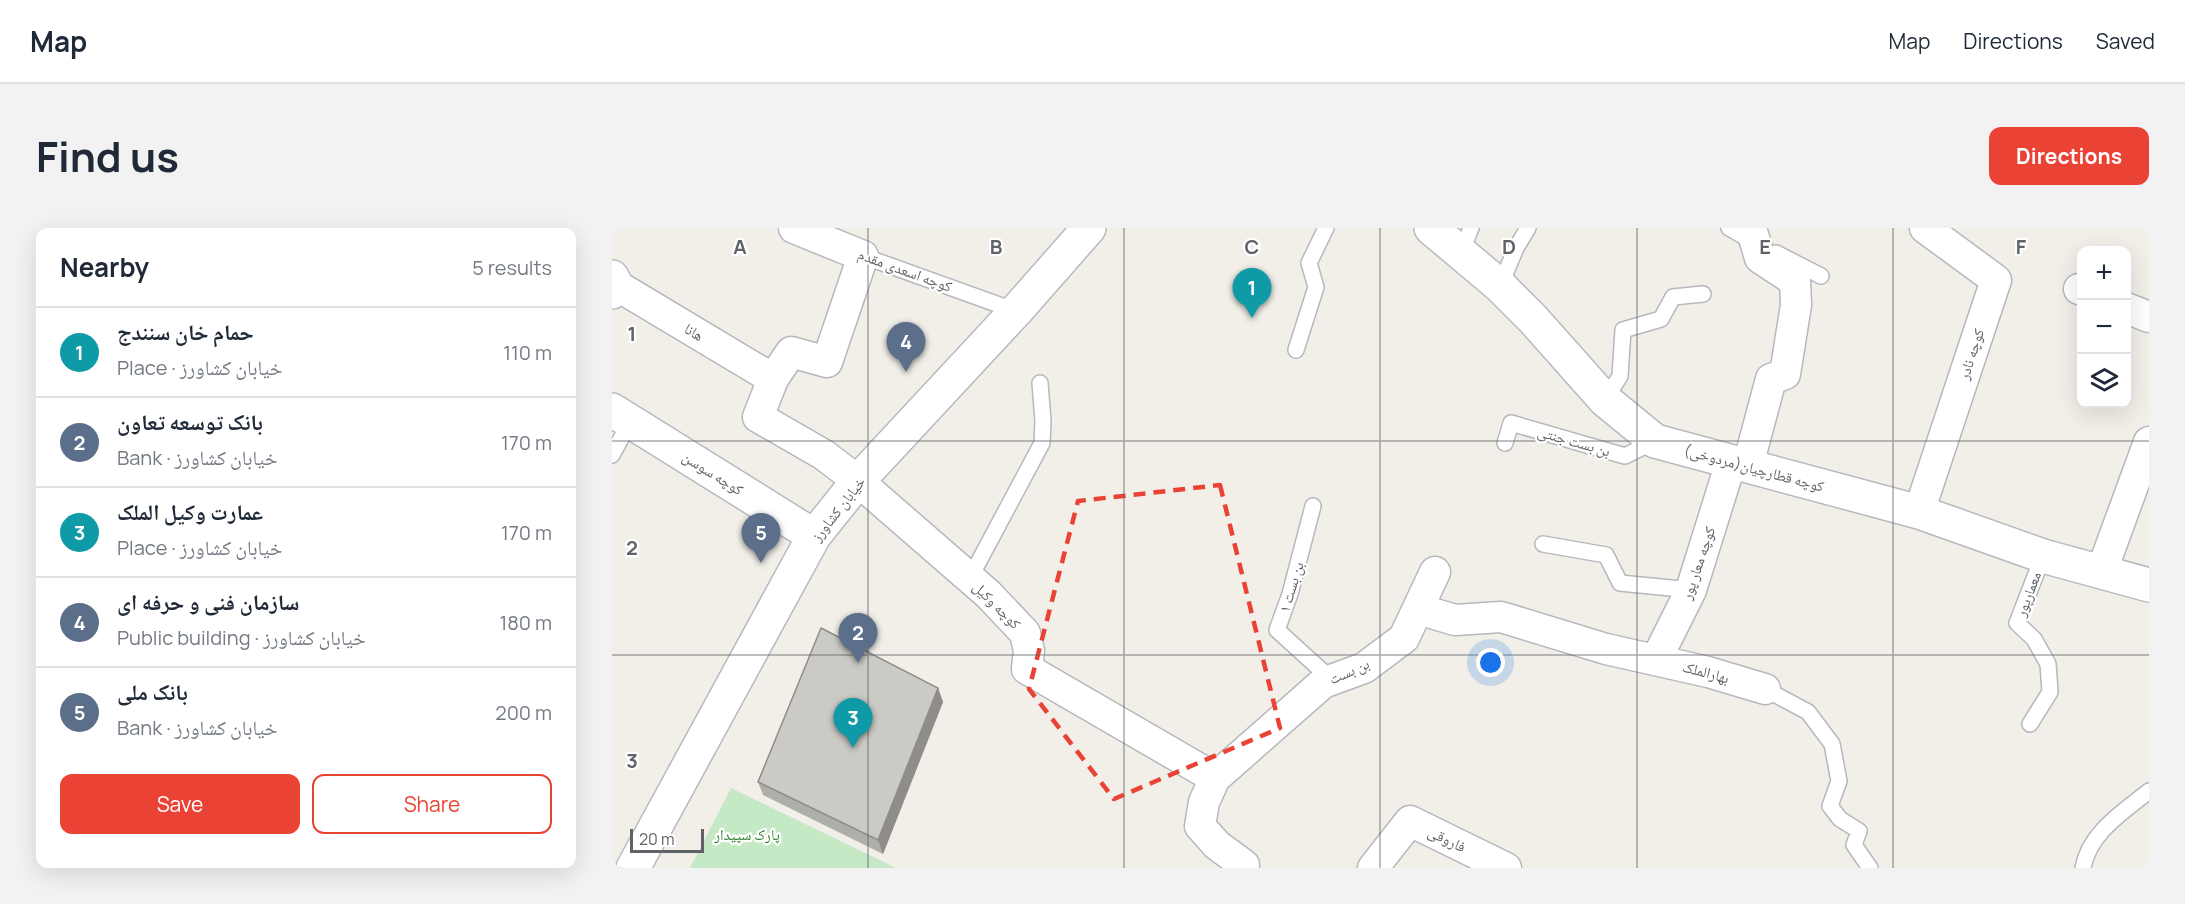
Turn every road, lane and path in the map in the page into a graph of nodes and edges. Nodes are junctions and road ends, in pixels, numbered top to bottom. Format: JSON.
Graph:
{"nodes":[{"id":1,"x":794,"y":228,"type":"edge"},
{"id":2,"x":1089,"y":228,"type":"edge"},
{"id":3,"x":1326,"y":228,"type":"edge"},
{"id":4,"x":1431,"y":228,"type":"edge"},
{"id":5,"x":1528,"y":228,"type":"edge"},
{"id":6,"x":1729,"y":228,"type":"edge"},
{"id":7,"x":1925,"y":228,"type":"edge"},
{"id":8,"x":1754,"y":235,"type":"edge"},
{"id":9,"x":1466,"y":241,"type":"edge"},
{"id":10,"x":863,"y":256,"type":"junction"},
{"id":11,"x":1821,"y":276,"type":"dead end"},
{"id":12,"x":613,"y":285,"type":"edge"},
{"id":13,"x":1500,"y":286,"type":"junction"},
{"id":14,"x":1703,"y":294,"type":"dead end"},
{"id":15,"x":2131,"y":310,"type":"edge"},
{"id":16,"x":1016,"y":311,"type":"junction"},
{"id":17,"x":2149,"y":317,"type":"edge"},
{"id":18,"x":1296,"y":350,"type":"dead end"},
{"id":19,"x":773,"y":379,"type":"junction"},
{"id":20,"x":1040,"y":383,"type":"dead end"},
{"id":21,"x":1605,"y":400,"type":"junction"},
{"id":22,"x":621,"y":416,"type":"edge"},
{"id":23,"x":1655,"y":441,"type":"junction"},
{"id":24,"x":2149,"y":442,"type":"edge"},
{"id":25,"x":1505,"y":443,"type":"dead end"},
{"id":26,"x":612,"y":454,"type":"edge"},
{"id":27,"x":1740,"y":463,"type":"junction"},
{"id":28,"x":858,"y":481,"type":"junction"},
{"id":29,"x":1313,"y":506,"type":"dead end"},
{"id":30,"x":1919,"y":512,"type":"junction"},
{"id":31,"x":814,"y":536,"type":"junction"},
{"id":32,"x":1543,"y":544,"type":"dead end"},
{"id":33,"x":2043,"y":556,"type":"junction"},
{"id":34,"x":1435,"y":572,"type":"dead end"},
{"id":35,"x":2101,"y":573,"type":"junction"},
{"id":36,"x":970,"y":578,"type":"junction"},
{"id":37,"x":2149,"y":585,"type":"edge"},
{"id":38,"x":1691,"y":590,"type":"junction"},
{"id":39,"x":1418,"y":609,"type":"junction"},
{"id":40,"x":1656,"y":660,"type":"junction"},
{"id":41,"x":1332,"y":680,"type":"junction"},
{"id":42,"x":1765,"y":689,"type":"joint"},
{"id":43,"x":2030,"y":724,"type":"dead end"},
{"id":44,"x":1215,"y":778,"type":"junction"},
{"id":45,"x":2149,"y":791,"type":"edge"},
{"id":46,"x":1246,"y":867,"type":"edge"},
{"id":47,"x":633,"y":868,"type":"edge"},
{"id":48,"x":1373,"y":868,"type":"edge"},
{"id":49,"x":1506,"y":868,"type":"edge"},
{"id":50,"x":1870,"y":868,"type":"edge"},
{"id":51,"x":2083,"y":868,"type":"edge"}],
"edges":[{"from":1,"to":10,"type":"street","name":"کوچه اسعدی مقدم"},
{"from":2,"to":16,"type":"street","name":"خیابان کشاورز"},
{"from":3,"to":18,"type":"lane"},
{"from":4,"to":9,"type":"street","name":"کوچه قطارچیان(مردوخی)"},
{"from":5,"to":13,"type":"lane"},
{"from":6,"to":8,"type":"lane"},
{"from":7,"to":30,"type":"street","name":"کوچه نادر"},
{"from":8,"to":11,"type":"lane"},
{"from":8,"to":27,"type":"street","name":"کوچه معار پور"},
{"from":9,"to":13,"type":"street","name":"کوچه قطارچیان(مردوخی)"},
{"from":10,"to":16,"type":"lane","name":"کوچه اسعدی مقدم"},
{"from":10,"to":19,"type":"street"},
{"from":12,"to":19,"type":"street","name":"هانا"},
{"from":13,"to":21,"type":"street","name":"کوچه قطارچیان(مردوخی)"},
{"from":14,"to":21,"type":"lane"},
{"from":15,"to":17,"type":"street"},
{"from":16,"to":28,"type":"street","name":"خیابان کشاورز"},
{"from":19,"to":28,"type":"street"},
{"from":20,"to":36,"type":"lane"},
{"from":21,"to":23,"type":"street","name":"کوچه قطارچیان(مردوخی)"},
{"from":22,"to":26,"type":"lane"},
{"from":22,"to":31,"type":"street","name":"کوچه سوسن"},
{"from":23,"to":25,"type":"lane","name":"بن بست جنتی"},
{"from":23,"to":27,"type":"street","name":"کوچه قطارچیان(مردوخی)"},
{"from":24,"to":35,"type":"street"},
{"from":27,"to":30,"type":"street","name":"کوچه قطارچیان(مردوخی)"},
{"from":27,"to":38,"type":"street","name":"کوچه معار پور"},
{"from":28,"to":31,"type":"street","name":"خیابان کشاورز"},
{"from":28,"to":36,"type":"street","name":"کوچه وکیل"},
{"from":29,"to":41,"type":"lane","name":"بن بست ۱"},
{"from":30,"to":33,"type":"street","name":"کوچه قطارچیان(مردوخی)"},
{"from":31,"to":47,"type":"street","name":"خیابان کشاورز"},
{"from":32,"to":38,"type":"lane"},
{"from":33,"to":35,"type":"street","name":"کوچه قطارچیان(مردوخی)"},
{"from":33,"to":43,"type":"lane","name":"معمارپور"},
{"from":34,"to":39,"type":"street","name":"بن بست"},
{"from":35,"to":37,"type":"street","name":"کوچه قطارچیان(مردوخی)"},
{"from":36,"to":44,"type":"street","name":"کوچه وکیل"},
{"from":38,"to":40,"type":"street","name":"کوچه معار پور"},
{"from":39,"to":40,"type":"street","name":"بهارالملک"},
{"from":39,"to":41,"type":"street","name":"بن بست"},
{"from":40,"to":42,"type":"street","name":"بهارالملک"},
{"from":41,"to":44,"type":"street","name":"بن بست"},
{"from":42,"to":50,"type":"lane","name":"بهارالملک"},
{"from":44,"to":46,"type":"street"},
{"from":45,"to":51,"type":"lane"},
{"from":48,"to":49,"type":"street","name":"فاروقی"}]}
